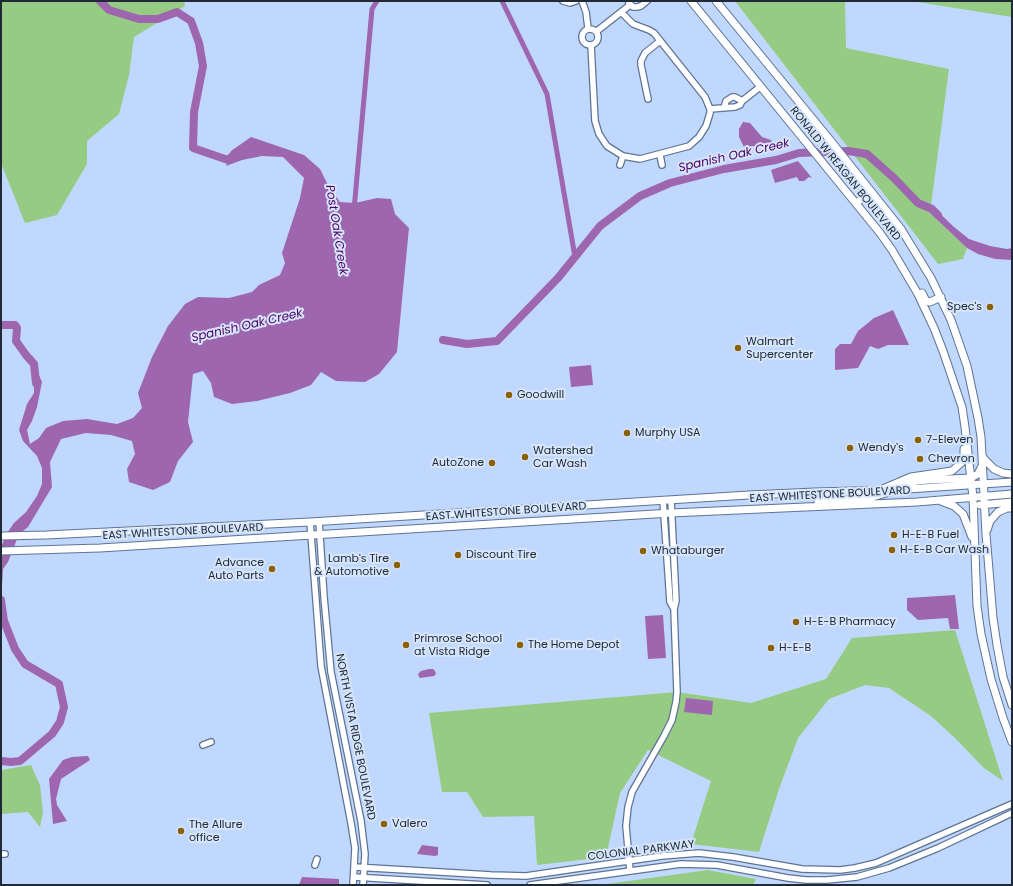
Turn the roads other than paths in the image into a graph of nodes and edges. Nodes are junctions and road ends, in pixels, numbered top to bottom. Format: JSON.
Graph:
{"nodes":[{"id":1,"x":563,"y":1,"type":"edge"},
{"id":2,"x":576,"y":1,"type":"edge"},
{"id":3,"x":582,"y":1,"type":"edge"},
{"id":4,"x":647,"y":1,"type":"edge"},
{"id":5,"x":691,"y":1,"type":"edge"},
{"id":6,"x":716,"y":1,"type":"edge"},
{"id":7,"x":630,"y":3,"type":"edge"},
{"id":8,"x":621,"y":12,"type":"junction"},
{"id":9,"x":588,"y":28,"type":"junction"},
{"id":10,"x":597,"y":31,"type":"junction"},
{"id":11,"x":660,"y":41,"type":"junction"},
{"id":12,"x":591,"y":45,"type":"junction"},
{"id":13,"x":760,"y":87,"type":"junction"},
{"id":14,"x":648,"y":99,"type":"dead end"},
{"id":15,"x":742,"y":101,"type":"junction"},
{"id":16,"x":724,"y":108,"type":"junction"},
{"id":17,"x":710,"y":109,"type":"junction"},
{"id":18,"x":660,"y":155,"type":"junction"},
{"id":19,"x":622,"y":156,"type":"junction"},
{"id":20,"x":620,"y":165,"type":"dead end"},
{"id":21,"x":662,"y":165,"type":"dead end"},
{"id":22,"x":856,"y":203,"type":"junction"},
{"id":23,"x":865,"y":214,"type":"junction"},
{"id":24,"x":922,"y":262,"type":"junction"},
{"id":25,"x":941,"y":297,"type":"junction"},
{"id":26,"x":965,"y":427,"type":"junction"},
{"id":27,"x":982,"y":453,"type":"junction"},
{"id":28,"x":982,"y":463,"type":"junction"},
{"id":29,"x":1012,"y":474,"type":"edge"},
{"id":30,"x":972,"y":482,"type":"junction"},
{"id":31,"x":1012,"y":482,"type":"edge"},
{"id":32,"x":983,"y":484,"type":"junction"},
{"id":33,"x":880,"y":490,"type":"junction"},
{"id":34,"x":893,"y":490,"type":"junction"},
{"id":35,"x":1012,"y":494,"type":"edge"},
{"id":36,"x":984,"y":496,"type":"junction"},
{"id":37,"x":973,"y":497,"type":"junction"},
{"id":38,"x":663,"y":500,"type":"junction"},
{"id":39,"x":671,"y":500,"type":"junction"},
{"id":40,"x":937,"y":500,"type":"junction"},
{"id":41,"x":1012,"y":502,"type":"edge"},
{"id":42,"x":984,"y":504,"type":"junction"},
{"id":43,"x":1012,"y":508,"type":"edge"},
{"id":44,"x":757,"y":509,"type":"junction"},
{"id":45,"x":974,"y":510,"type":"junction"},
{"id":46,"x":672,"y":513,"type":"junction"},
{"id":47,"x":664,"y":514,"type":"junction"},
{"id":48,"x":319,"y":521,"type":"junction"},
{"id":49,"x":310,"y":522,"type":"junction"},
{"id":50,"x":986,"y":534,"type":"junction"},
{"id":51,"x":320,"y":535,"type":"junction"},
{"id":52,"x":1,"y":536,"type":"edge"},
{"id":53,"x":311,"y":536,"type":"junction"},
{"id":54,"x":975,"y":545,"type":"junction"},
{"id":55,"x":1,"y":551,"type":"edge"},
{"id":56,"x":674,"y":609,"type":"junction"},
{"id":57,"x":1012,"y":706,"type":"edge"},
{"id":58,"x":212,"y":742,"type":"dead end"},
{"id":59,"x":1012,"y":742,"type":"edge"},
{"id":60,"x":203,"y":745,"type":"dead end"},
{"id":61,"x":1012,"y":804,"type":"edge"},
{"id":62,"x":1012,"y":812,"type":"edge"},
{"id":63,"x":317,"y":858,"type":"dead end"},
{"id":64,"x":629,"y":861,"type":"junction"},
{"id":65,"x":315,"y":865,"type":"dead end"},
{"id":66,"x":355,"y":867,"type":"junction"},
{"id":67,"x":365,"y":868,"type":"junction"},
{"id":68,"x":840,"y":870,"type":"junction"},
{"id":69,"x":630,"y":871,"type":"junction"},
{"id":70,"x":354,"y":877,"type":"junction"},
{"id":71,"x":364,"y":878,"type":"junction"},
{"id":72,"x":842,"y":879,"type":"junction"},
{"id":73,"x":353,"y":885,"type":"edge"},
{"id":74,"x":363,"y":885,"type":"edge"},
{"id":75,"x":487,"y":885,"type":"edge"},
{"id":76,"x":530,"y":885,"type":"edge"}],
"edges":[{"from":1,"to":2,"type":"street"},
{"from":3,"to":9,"type":"street"},
{"from":4,"to":7,"type":"street"},
{"from":5,"to":13,"type":"main road","name":"RONALD W REAGAN BOULEVARD"},
{"from":6,"to":24,"type":"main road","name":"RONALD W REAGAN BOULEVARD"},
{"from":7,"to":8,"type":"street"},
{"from":8,"to":10,"type":"street"},
{"from":8,"to":11,"type":"street"},
{"from":9,"to":10,"type":"street"},
{"from":9,"to":12,"type":"street"},
{"from":10,"to":12,"type":"street"},
{"from":11,"to":14,"type":"street"},
{"from":11,"to":17,"type":"street"},
{"from":12,"to":19,"type":"street"},
{"from":13,"to":15,"type":"street"},
{"from":13,"to":22,"type":"main road","name":"RONALD W REAGAN BOULEVARD"},
{"from":15,"to":16,"type":"street"},
{"from":15,"to":16,"type":"street"},
{"from":16,"to":17,"type":"street"},
{"from":17,"to":18,"type":"street"},
{"from":18,"to":19,"type":"street"},
{"from":18,"to":21,"type":"street"},
{"from":19,"to":20,"type":"street"},
{"from":22,"to":23,"type":"main road","name":"RONALD W REAGAN BOULEVARD"},
{"from":22,"to":24,"type":"main road"},
{"from":23,"to":25,"type":"main road"},
{"from":23,"to":26,"type":"main road","name":"RONALD W REAGAN BOULEVARD"},
{"from":24,"to":25,"type":"main road","name":"RONALD W REAGAN BOULEVARD"},
{"from":25,"to":27,"type":"main road","name":"RONALD W REAGAN BOULEVARD"},
{"from":26,"to":30,"type":"main road","name":"RONALD W REAGAN BOULEVARD"},
{"from":26,"to":33,"type":"main road"},
{"from":27,"to":28,"type":"main road","name":"RONALD W REAGAN BOULEVARD"},
{"from":27,"to":29,"type":"main road"},
{"from":28,"to":30,"type":"main road"},
{"from":28,"to":32,"type":"main road","name":"RONALD W REAGAN BOULEVARD"},
{"from":30,"to":32,"type":"main road"},
{"from":30,"to":34,"type":"main road"},
{"from":30,"to":37,"type":"main road","name":"RONALD W REAGAN BOULEVARD"},
{"from":31,"to":32,"type":"main road"},
{"from":32,"to":36,"type":"main road","name":"RONALD W REAGAN BOULEVARD"},
{"from":33,"to":34,"type":"main road","name":"EAST WHITESTONE BOULEVARD"},
{"from":33,"to":39,"type":"main road","name":"EAST WHITESTONE BOULEVARD"},
{"from":34,"to":44,"type":"main road"},
{"from":35,"to":36,"type":"main road","name":"EAST WHITESTONE BOULEVARD"},
{"from":36,"to":37,"type":"main road","name":"EAST WHITESTONE BOULEVARD"},
{"from":36,"to":42,"type":"main road","name":"RONALD W REAGAN BOULEVARD"},
{"from":37,"to":40,"type":"main road","name":"EAST WHITESTONE BOULEVARD"},
{"from":37,"to":45,"type":"main road","name":"RONALD W REAGAN BOULEVARD"},
{"from":38,"to":39,"type":"main road","name":"EAST WHITESTONE BOULEVARD"},
{"from":38,"to":47,"type":"street"},
{"from":38,"to":48,"type":"main road","name":"EAST WHITESTONE BOULEVARD"},
{"from":39,"to":46,"type":"street"},
{"from":40,"to":44,"type":"main road","name":"EAST WHITESTONE BOULEVARD"},
{"from":40,"to":54,"type":"main road"},
{"from":41,"to":42,"type":"main road"},
{"from":42,"to":45,"type":"main road"},
{"from":42,"to":50,"type":"main road","name":"RONALD W REAGAN BOULEVARD"},
{"from":43,"to":50,"type":"main road"},
{"from":44,"to":46,"type":"main road","name":"EAST WHITESTONE BOULEVARD"},
{"from":45,"to":54,"type":"main road","name":"RONALD W REAGAN BOULEVARD"},
{"from":46,"to":47,"type":"main road","name":"EAST WHITESTONE BOULEVARD"},
{"from":46,"to":56,"type":"street"},
{"from":47,"to":51,"type":"main road","name":"EAST WHITESTONE BOULEVARD"},
{"from":47,"to":56,"type":"street"},
{"from":48,"to":49,"type":"main road","name":"EAST WHITESTONE BOULEVARD"},
{"from":48,"to":51,"type":"street","name":"NORTH VISTA RIDGE BOULEVARD"},
{"from":49,"to":52,"type":"main road","name":"EAST WHITESTONE BOULEVARD"},
{"from":49,"to":53,"type":"street","name":"NORTH VISTA RIDGE BOULEVARD"},
{"from":50,"to":57,"type":"main road","name":"RONALD W REAGAN BOULEVARD"},
{"from":51,"to":53,"type":"main road","name":"EAST WHITESTONE BOULEVARD"},
{"from":51,"to":67,"type":"street","name":"NORTH VISTA RIDGE BOULEVARD"},
{"from":53,"to":55,"type":"main road","name":"EAST WHITESTONE BOULEVARD"},
{"from":53,"to":66,"type":"street","name":"NORTH VISTA RIDGE BOULEVARD"},
{"from":54,"to":59,"type":"main road","name":"RONALD W REAGAN BOULEVARD"},
{"from":56,"to":64,"type":"street"},
{"from":58,"to":60,"type":"street"},
{"from":61,"to":68,"type":"street","name":"COLONIAL PARKWAY"},
{"from":62,"to":72,"type":"street","name":"COLONIAL PARKWAY"},
{"from":63,"to":65,"type":"street"},
{"from":64,"to":67,"type":"street","name":"COLONIAL PARKWAY"},
{"from":64,"to":68,"type":"street","name":"COLONIAL PARKWAY"},
{"from":64,"to":69,"type":"street"},
{"from":66,"to":67,"type":"street","name":"COLONIAL PARKWAY"},
{"from":66,"to":70,"type":"street","name":"NORTH VISTA RIDGE BOULEVARD"},
{"from":67,"to":71,"type":"street","name":"NORTH VISTA RIDGE BOULEVARD"},
{"from":68,"to":72,"type":"street"},
{"from":69,"to":72,"type":"street","name":"COLONIAL PARKWAY"},
{"from":69,"to":76,"type":"street","name":"COLONIAL PARKWAY"},
{"from":70,"to":71,"type":"street"},
{"from":70,"to":73,"type":"street","name":"NORTH VISTA RIDGE BOULEVARD"},
{"from":71,"to":74,"type":"street","name":"NORTH VISTA RIDGE BOULEVARD"},
{"from":71,"to":75,"type":"street"}]}
